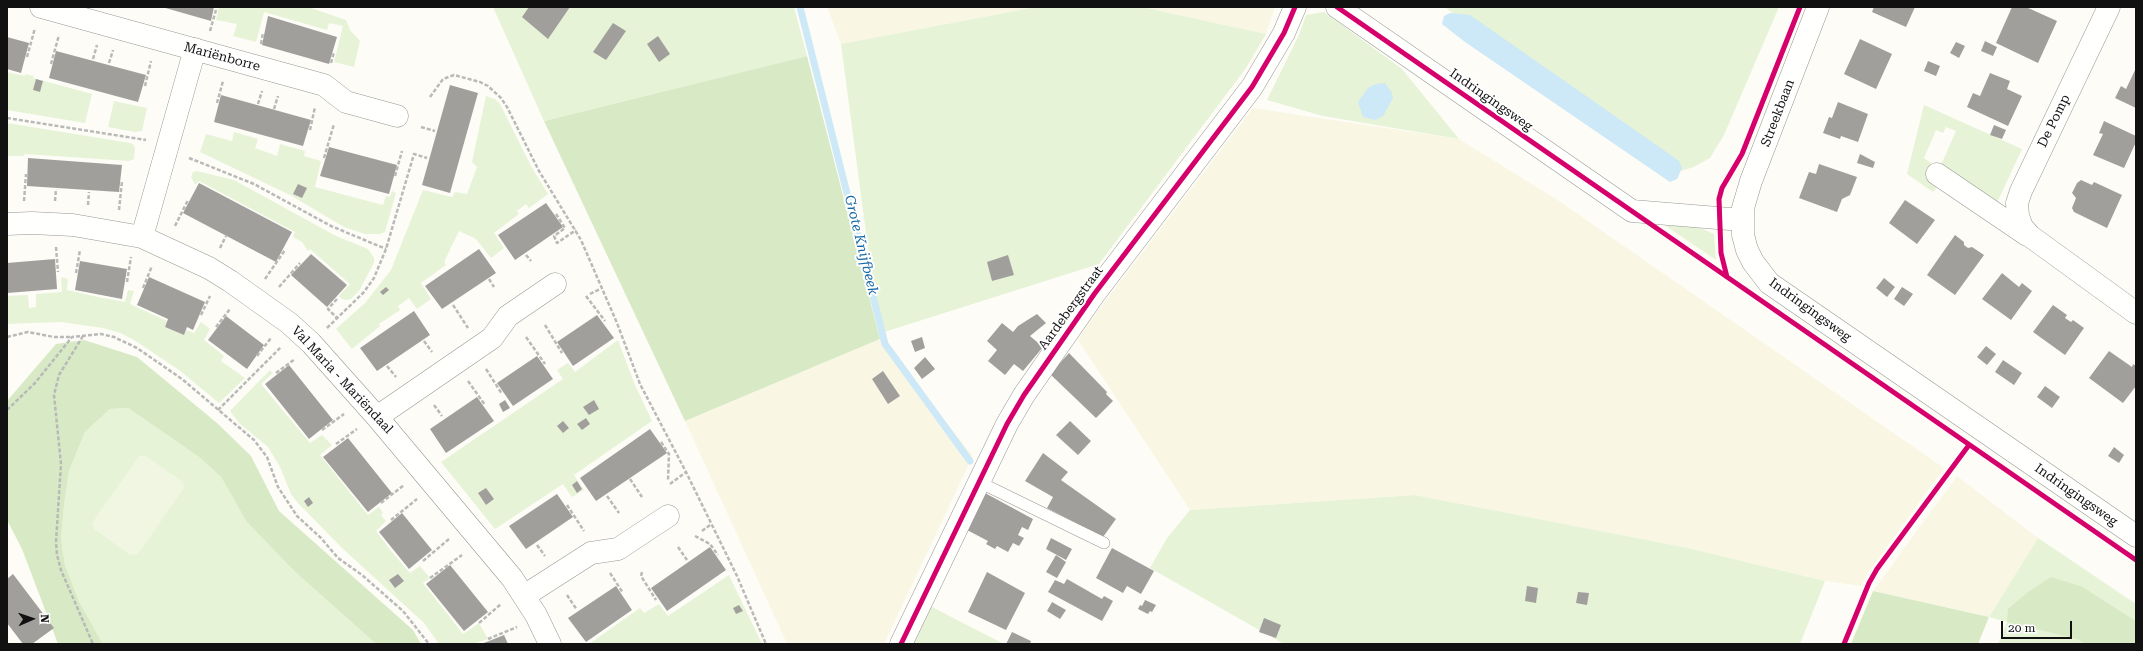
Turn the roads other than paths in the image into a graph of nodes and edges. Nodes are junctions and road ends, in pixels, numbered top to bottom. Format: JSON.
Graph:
{"nodes":[{"id":1,"x":1294,"y":7,"type":"edge"},
{"id":2,"x":1337,"y":7,"type":"edge"},
{"id":3,"x":1818,"y":7,"type":"edge"},
{"id":4,"x":2109,"y":7,"type":"edge"},
{"id":5,"x":39,"y":15,"type":"edge"},
{"id":6,"x":195,"y":49,"type":"junction"},
{"id":7,"x":397,"y":116,"type":"dead end"},
{"id":8,"x":1937,"y":174,"type":"dead end"},
{"id":9,"x":1742,"y":220,"type":"junction"},
{"id":10,"x":7,"y":224,"type":"edge"},
{"id":11,"x":2030,"y":236,"type":"junction"},
{"id":12,"x":142,"y":237,"type":"junction"},
{"id":13,"x":555,"y":284,"type":"dead end"},
{"id":14,"x":2136,"y":313,"type":"edge"},
{"id":15,"x":377,"y":417,"type":"junction"},
{"id":16,"x":979,"y":482,"type":"junction"},
{"id":17,"x":668,"y":516,"type":"dead end"},
{"id":18,"x":2136,"y":536,"type":"edge"},
{"id":19,"x":1104,"y":543,"type":"dead end"},
{"id":20,"x":524,"y":596,"type":"junction"},
{"id":21,"x":550,"y":644,"type":"edge"},
{"id":22,"x":901,"y":644,"type":"edge"}],
"edges":[{"from":1,"to":16,"type":"street","name":"Aardebergstraat"},
{"from":2,"to":9,"type":"street","name":"Indringingsweg"},
{"from":3,"to":9,"type":"street","name":"Streekbaan"},
{"from":4,"to":11,"type":"street","name":"De Pomp"},
{"from":5,"to":6,"type":"street","name":"Mariënborre"},
{"from":6,"to":7,"type":"street","name":"Mariënborre"},
{"from":6,"to":12,"type":"street"},
{"from":8,"to":11,"type":"street","name":"De Pomp"},
{"from":9,"to":18,"type":"street","name":"Indringingsweg"},
{"from":10,"to":12,"type":"street","name":"Val Maria - Mariëndaal"},
{"from":11,"to":14,"type":"street","name":"De Pomp"},
{"from":12,"to":15,"type":"street","name":"Val Maria - Mariëndaal"},
{"from":13,"to":15,"type":"street"},
{"from":15,"to":20,"type":"street","name":"Val Maria - Mariëndaal"},
{"from":16,"to":19,"type":"lane"},
{"from":16,"to":22,"type":"street","name":"Aardebergstraat"},
{"from":17,"to":20,"type":"street"},
{"from":20,"to":21,"type":"street","name":"Val Maria - Mariëndaal"}]}
